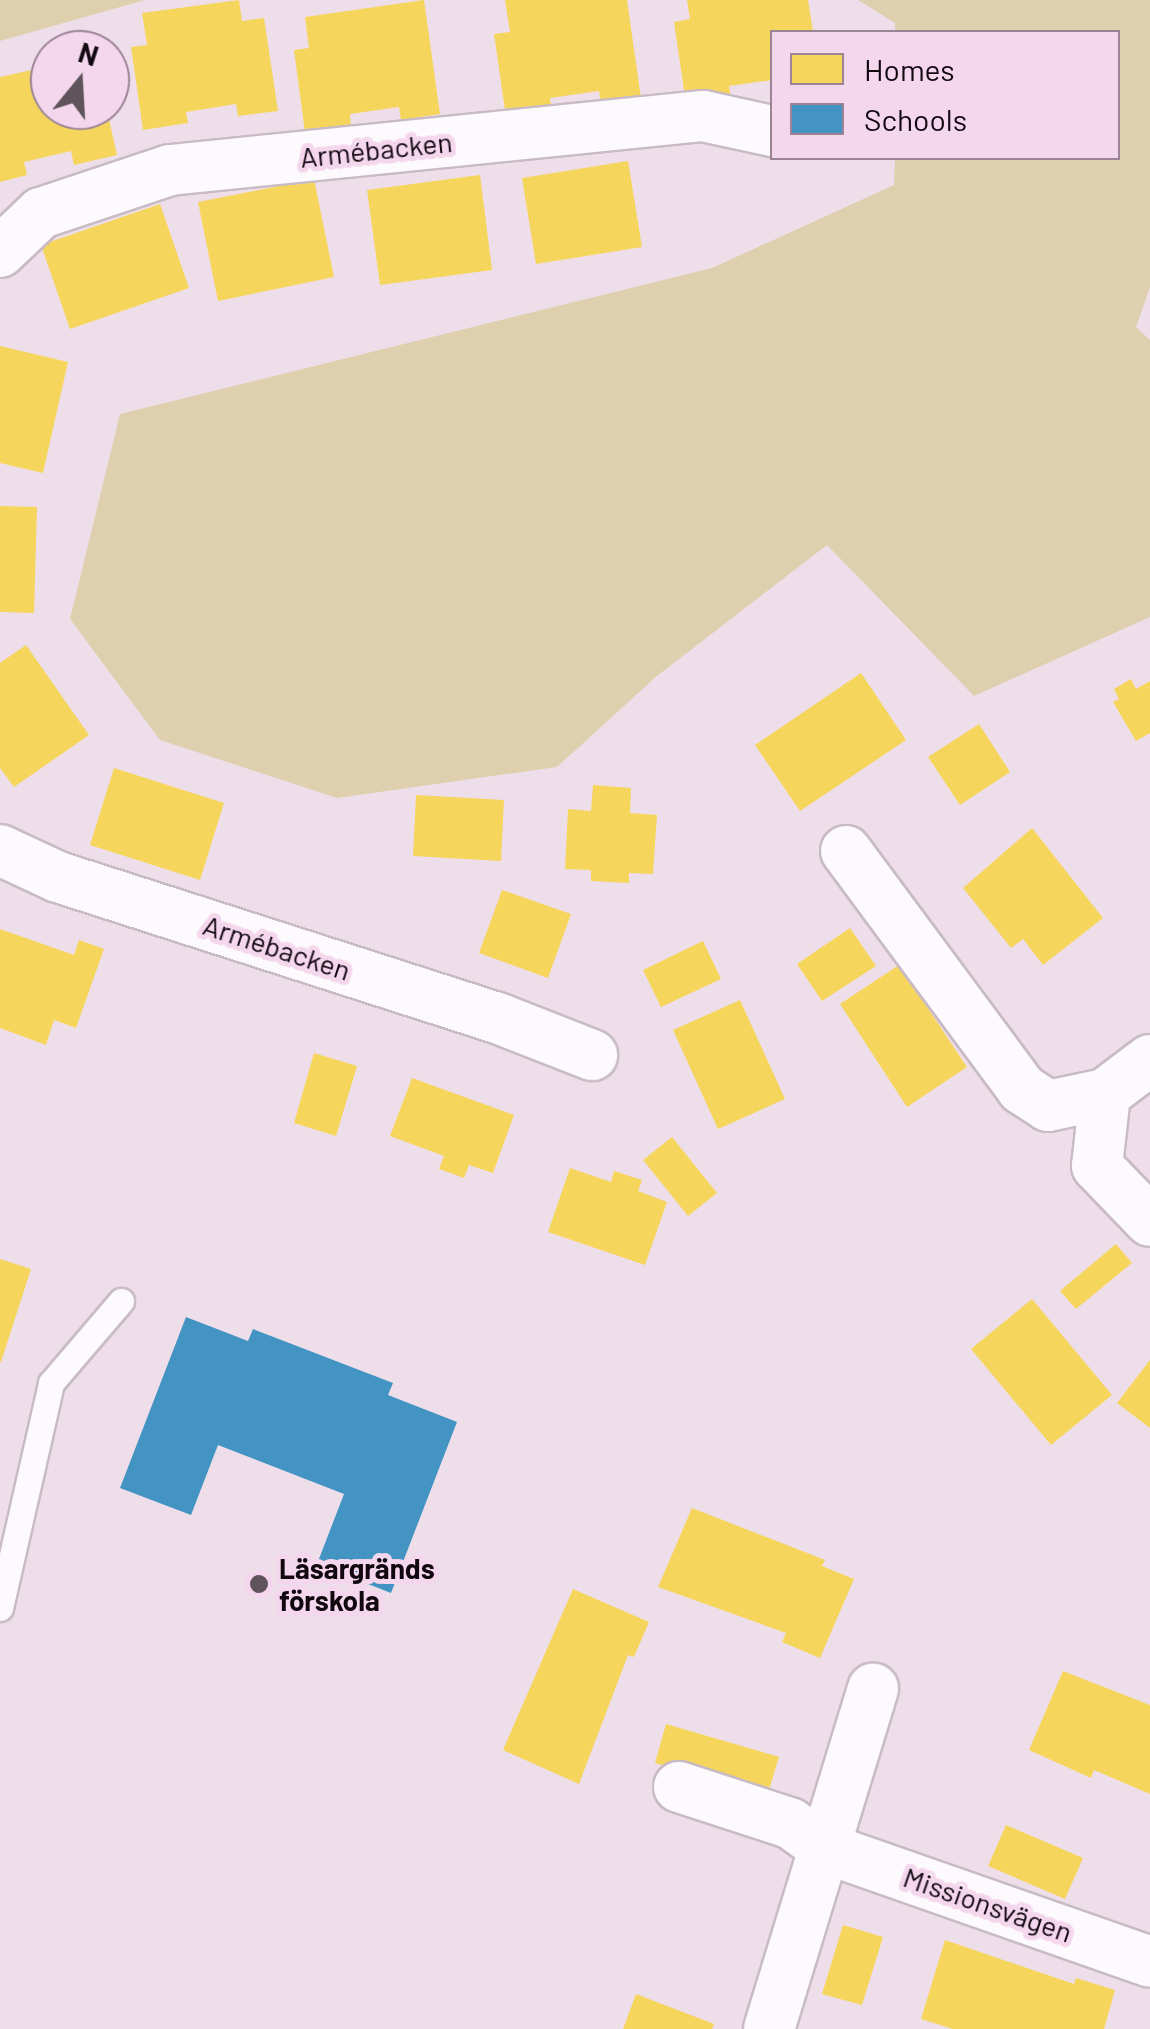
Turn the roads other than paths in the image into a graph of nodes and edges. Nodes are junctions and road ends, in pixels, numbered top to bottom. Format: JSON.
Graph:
{"nodes":[{"id":1,"x":770,"y":131,"type":"edge"},
{"id":2,"x":0,"y":252,"type":"edge"},
{"id":3,"x":0,"y":850,"type":"edge"},
{"id":4,"x":846,"y":851,"type":"dead end"},
{"id":5,"x":592,"y":1056,"type":"dead end"},
{"id":6,"x":1150,"y":1060,"type":"edge"},
{"id":7,"x":1104,"y":1094,"type":"junction"},
{"id":8,"x":1150,"y":1221,"type":"edge"},
{"id":9,"x":121,"y":1302,"type":"dead end"},
{"id":10,"x":0,"y":1608,"type":"edge"},
{"id":11,"x":872,"y":1689,"type":"dead end"},
{"id":12,"x":678,"y":1787,"type":"dead end"},
{"id":13,"x":825,"y":1848,"type":"junction"},
{"id":14,"x":1150,"y":1962,"type":"edge"},
{"id":15,"x":769,"y":2029,"type":"edge"}],
"edges":[{"from":1,"to":2,"type":"street","name":"Armébacken"},
{"from":3,"to":5,"type":"street","name":"Armébacken"},
{"from":4,"to":7,"type":"street"},
{"from":6,"to":7,"type":"street"},
{"from":7,"to":8,"type":"street"},
{"from":9,"to":10,"type":"lane"},
{"from":11,"to":13,"type":"street"},
{"from":12,"to":13,"type":"street","name":"Missionsvägen"},
{"from":13,"to":14,"type":"street","name":"Missionsvägen"},
{"from":13,"to":15,"type":"street"}]}
